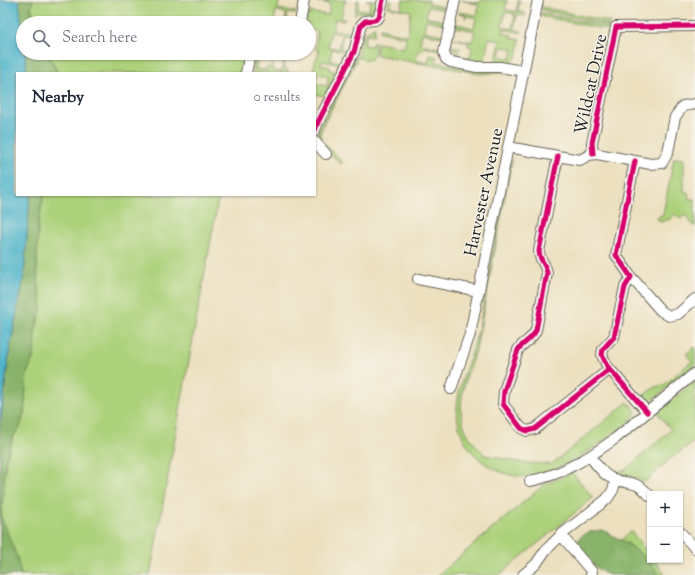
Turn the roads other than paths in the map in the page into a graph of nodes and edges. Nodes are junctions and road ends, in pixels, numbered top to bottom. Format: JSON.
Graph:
{"nodes":[{"id":1,"x":304,"y":0,"type":"edge"},
{"id":2,"x":383,"y":0,"type":"edge"},
{"id":3,"x":455,"y":0,"type":"edge"},
{"id":4,"x":538,"y":0,"type":"edge"},
{"id":5,"x":301,"y":16,"type":"edge"},
{"id":6,"x":695,"y":26,"type":"edge"},
{"id":7,"x":249,"y":60,"type":"edge"},
{"id":8,"x":523,"y":71,"type":"junction"},
{"id":9,"x":246,"y":72,"type":"edge"},
{"id":10,"x":695,"y":104,"type":"edge"},
{"id":11,"x":316,"y":127,"type":"edge"},
{"id":12,"x":316,"y":143,"type":"edge"},
{"id":13,"x":508,"y":147,"type":"junction"},
{"id":14,"x":326,"y":154,"type":"dead end"},
{"id":15,"x":593,"y":154,"type":"junction"},
{"id":16,"x":558,"y":156,"type":"junction"},
{"id":17,"x":635,"y":161,"type":"junction"},
{"id":18,"x":631,"y":277,"type":"junction"},
{"id":19,"x":418,"y":278,"type":"dead end"},
{"id":20,"x":479,"y":290,"type":"junction"},
{"id":21,"x":695,"y":299,"type":"edge"},
{"id":22,"x":610,"y":368,"type":"junction"},
{"id":23,"x":695,"y":373,"type":"edge"},
{"id":24,"x":451,"y":388,"type":"dead end"},
{"id":25,"x":647,"y":412,"type":"junction"},
{"id":26,"x":590,"y":456,"type":"junction"},
{"id":27,"x":616,"y":480,"type":"junction"},
{"id":28,"x":530,"y":481,"type":"dead end"},
{"id":29,"x":647,"y":493,"type":"edge"},
{"id":30,"x":562,"y":535,"type":"junction"},
{"id":31,"x":683,"y":535,"type":"edge"},
{"id":32,"x":695,"y":548,"type":"edge"},
{"id":33,"x":523,"y":575,"type":"edge"},
{"id":34,"x":591,"y":575,"type":"edge"}],
"edges":[{"from":1,"to":5,"type":"street"},
{"from":2,"to":11,"type":"street"},
{"from":3,"to":8,"type":"street"},
{"from":4,"to":8,"type":"street","name":"Harvester Avenue"},
{"from":6,"to":15,"type":"street","name":"Wildcat Drive"},
{"from":7,"to":9,"type":"street"},
{"from":8,"to":13,"type":"street","name":"Harvester Avenue"},
{"from":10,"to":17,"type":"street"},
{"from":12,"to":14,"type":"street"},
{"from":13,"to":16,"type":"street"},
{"from":13,"to":20,"type":"street","name":"Harvester Avenue"},
{"from":15,"to":16,"type":"street"},
{"from":15,"to":17,"type":"street"},
{"from":16,"to":22,"type":"street"},
{"from":17,"to":18,"type":"street"},
{"from":18,"to":21,"type":"street"},
{"from":18,"to":22,"type":"street"},
{"from":19,"to":20,"type":"street"},
{"from":20,"to":24,"type":"street","name":"Harvester Avenue"},
{"from":22,"to":25,"type":"street"},
{"from":23,"to":25,"type":"street"},
{"from":25,"to":26,"type":"street"},
{"from":26,"to":27,"type":"street"},
{"from":26,"to":28,"type":"street"},
{"from":27,"to":29,"type":"street"},
{"from":27,"to":30,"type":"street"},
{"from":30,"to":33,"type":"street"},
{"from":30,"to":34,"type":"street"},
{"from":31,"to":32,"type":"street"}]}
